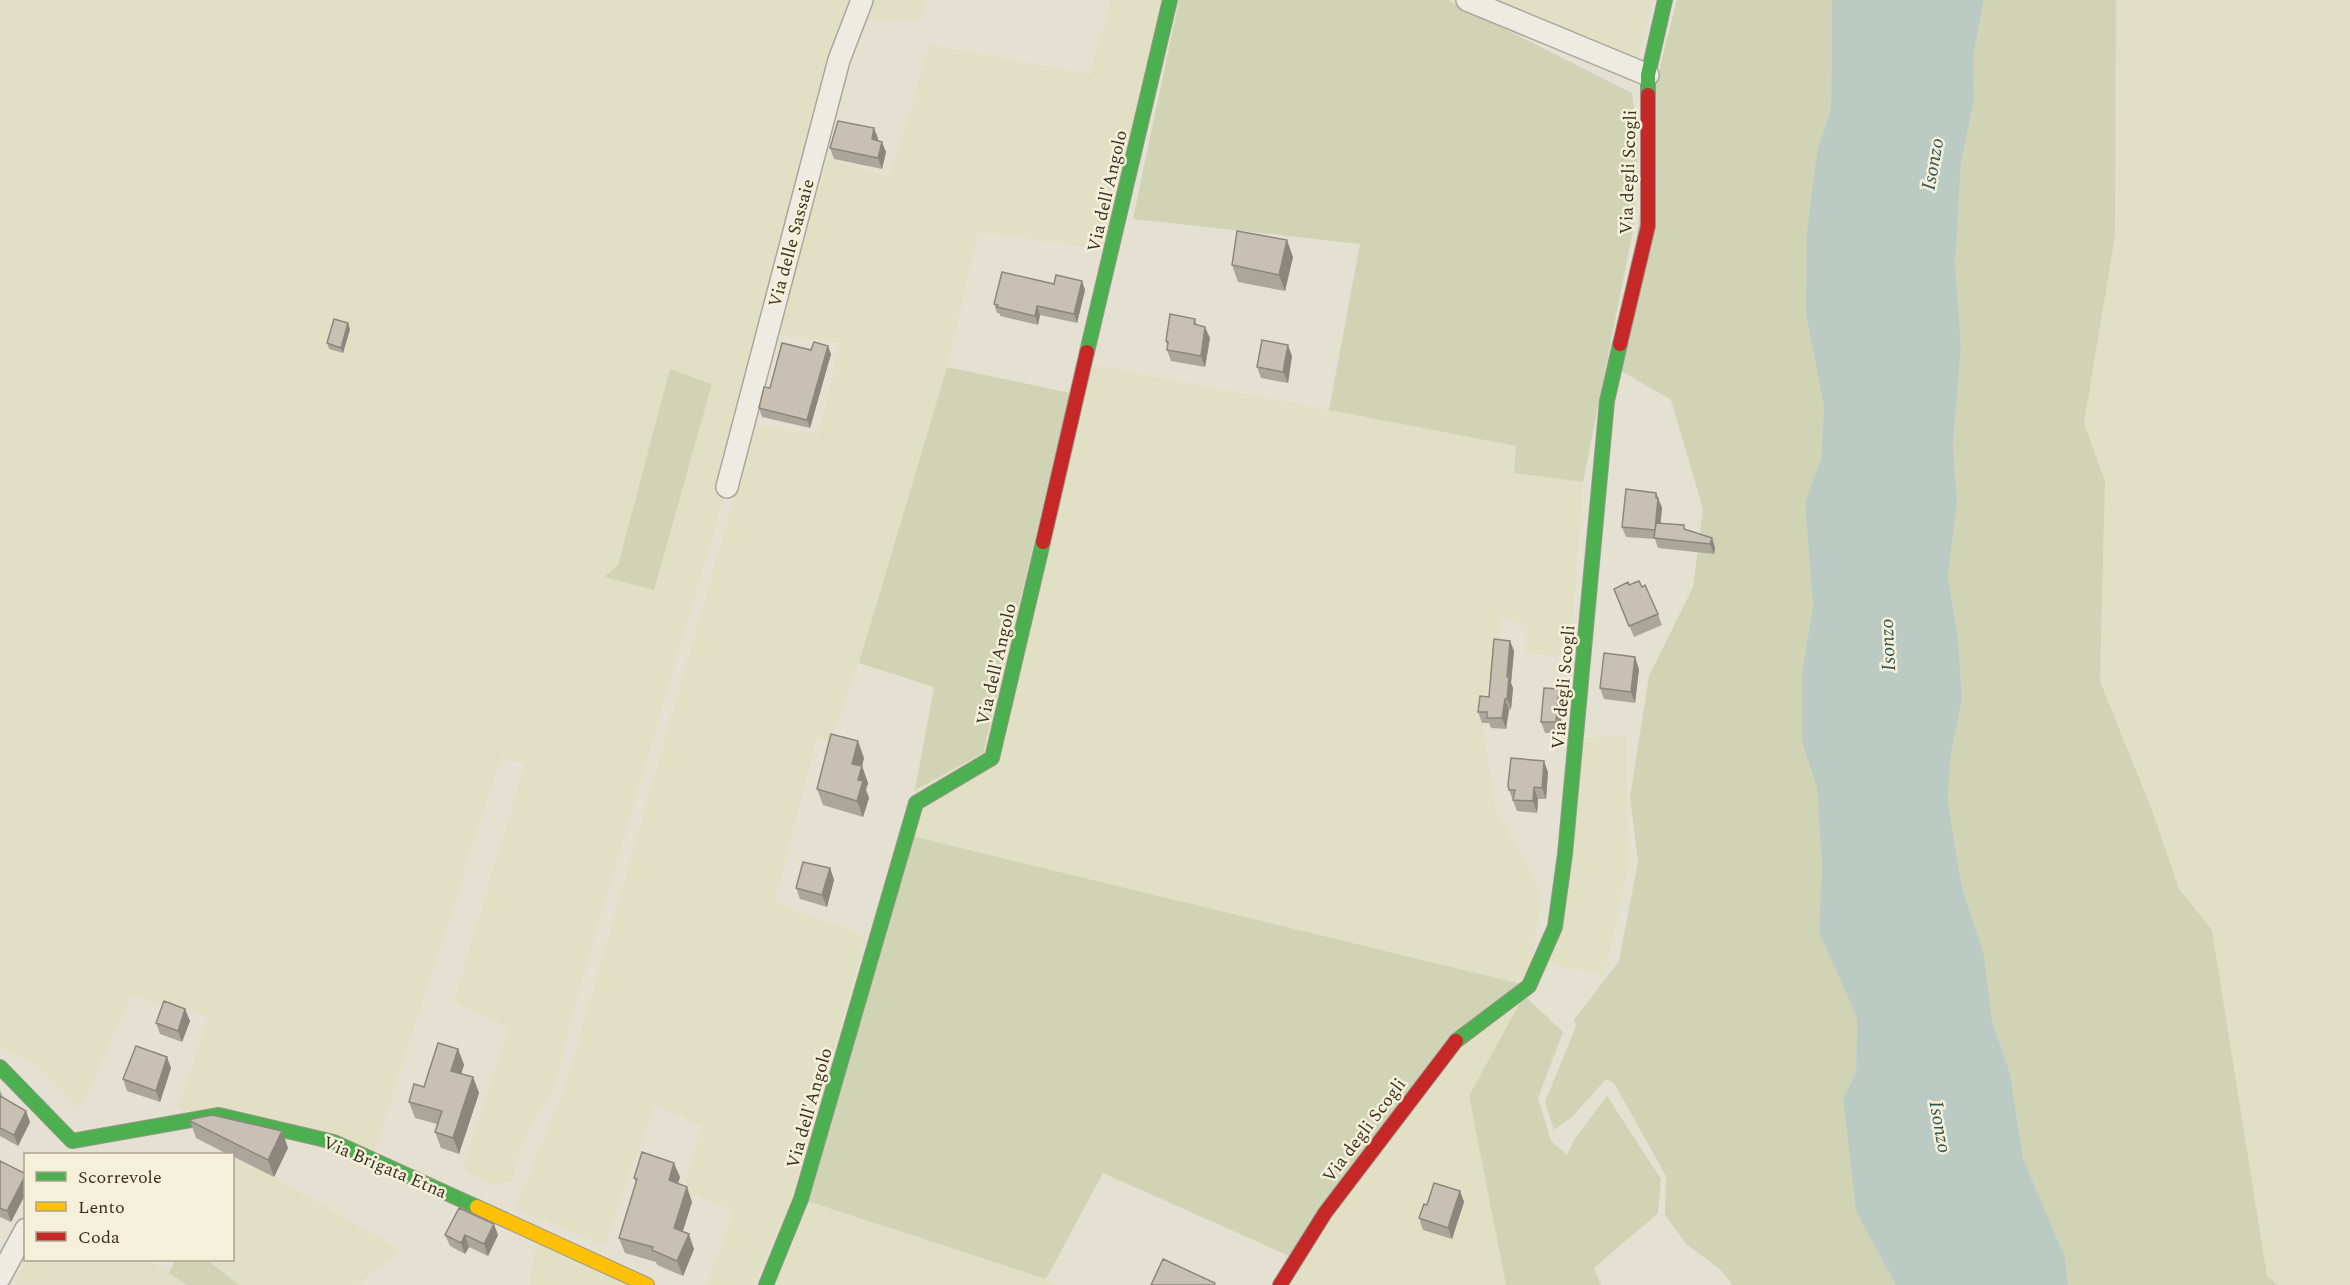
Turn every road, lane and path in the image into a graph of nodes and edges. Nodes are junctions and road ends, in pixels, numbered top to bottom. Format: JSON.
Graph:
{"nodes":[{"id":1,"x":862,"y":0,"type":"edge"},
{"id":2,"x":1170,"y":0,"type":"edge"},
{"id":3,"x":1467,"y":0,"type":"edge"},
{"id":4,"x":1665,"y":0,"type":"edge"},
{"id":5,"x":1648,"y":75,"type":"junction"},
{"id":6,"x":727,"y":488,"type":"dead end"},
{"id":7,"x":0,"y":1067,"type":"edge"},
{"id":8,"x":68,"y":1148,"type":"edge"},
{"id":9,"x":24,"y":1233,"type":"edge"},
{"id":10,"x":0,"y":1277,"type":"edge"},
{"id":11,"x":647,"y":1285,"type":"edge"},
{"id":12,"x":766,"y":1285,"type":"edge"},
{"id":13,"x":1280,"y":1285,"type":"edge"}],
"edges":[{"from":1,"to":6,"type":"street","name":"Via delle Sassaie"},
{"from":2,"to":12,"type":"street","name":"Via dell'Angolo"},
{"from":3,"to":5,"type":"street"},
{"from":4,"to":5,"type":"street","name":"Via degli Scogli"},
{"from":5,"to":13,"type":"street","name":"Via degli Scogli"},
{"from":7,"to":8,"type":"street","name":"Via Brigata Etna"},
{"from":8,"to":11,"type":"street","name":"Via Brigata Etna"},
{"from":9,"to":10,"type":"street"}]}
